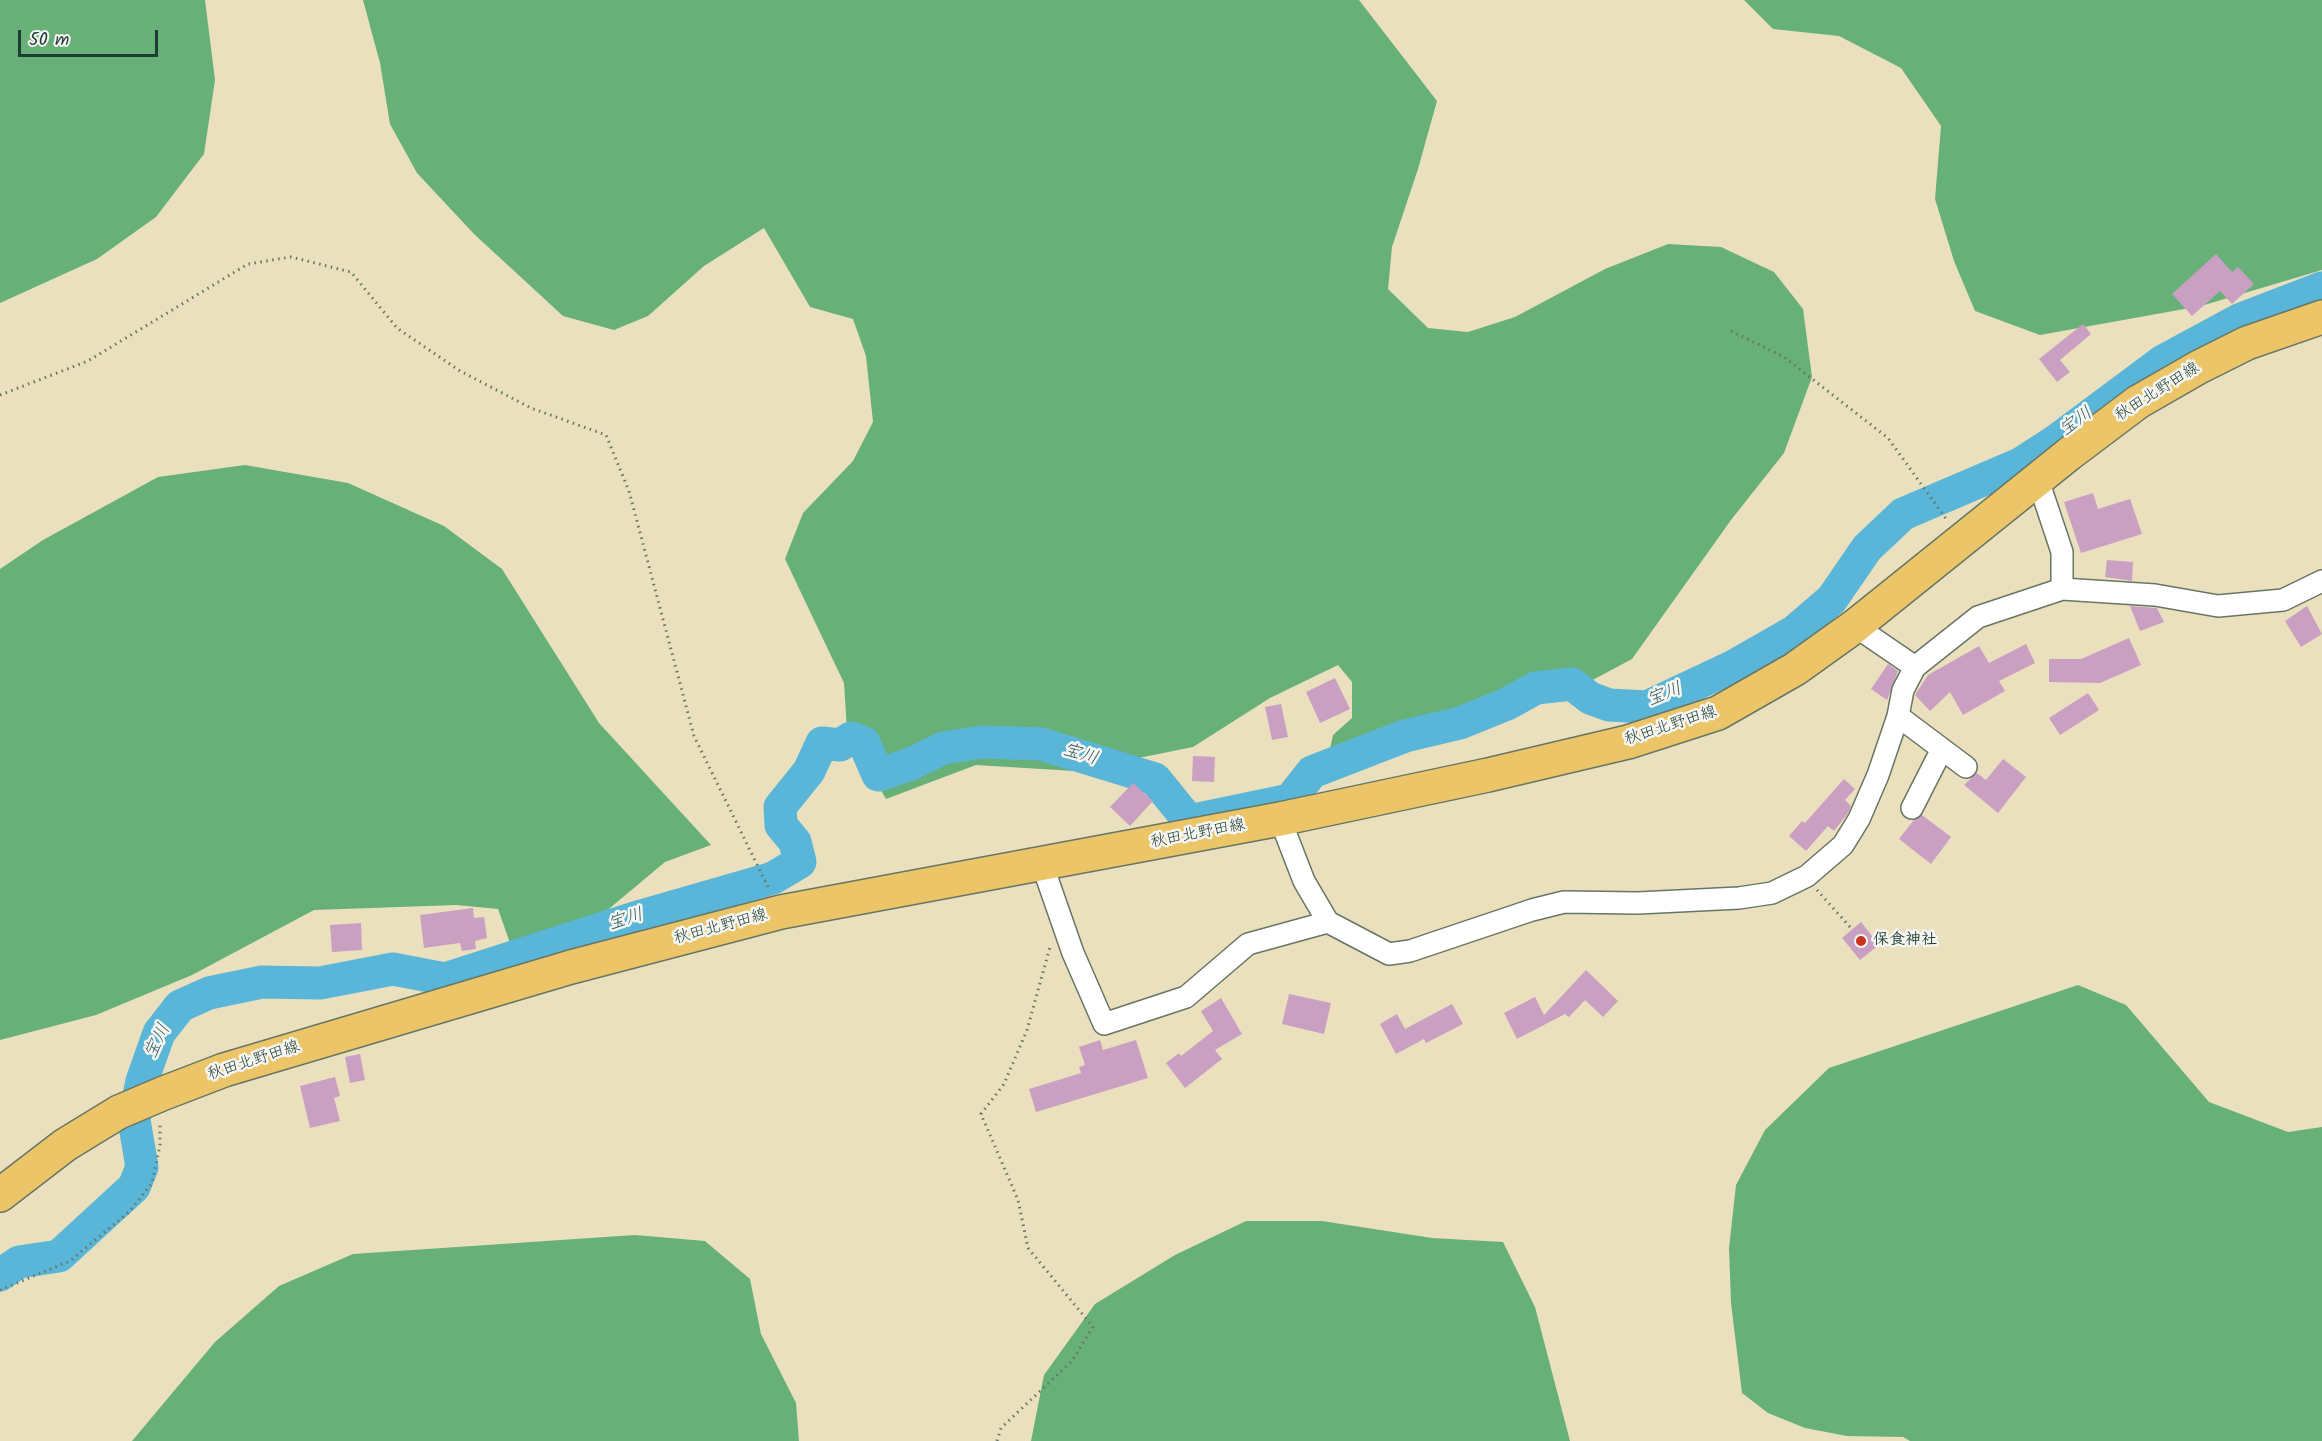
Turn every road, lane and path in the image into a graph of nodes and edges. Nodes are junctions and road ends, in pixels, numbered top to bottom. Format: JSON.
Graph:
{"nodes":[{"id":1,"x":2322,"y":317,"type":"edge"},
{"id":2,"x":1731,"y":331,"type":"dead end"},
{"id":3,"x":0,"y":395,"type":"edge"},
{"id":4,"x":2038,"y":480,"type":"junction"},
{"id":5,"x":1948,"y":522,"type":"dead end"},
{"id":6,"x":2322,"y":581,"type":"edge"},
{"id":7,"x":2062,"y":589,"type":"junction"},
{"id":8,"x":1855,"y":626,"type":"junction"},
{"id":9,"x":1915,"y":667,"type":"junction"},
{"id":10,"x":1898,"y":716,"type":"junction"},
{"id":11,"x":1942,"y":749,"type":"junction"},
{"id":12,"x":1966,"y":767,"type":"dead end"},
{"id":13,"x":1912,"y":808,"type":"dead end"},
{"id":14,"x":1280,"y":819,"type":"junction"},
{"id":15,"x":1042,"y":864,"type":"junction"},
{"id":16,"x":1812,"y":882,"type":"dead end"},
{"id":17,"x":770,"y":890,"type":"dead end"},
{"id":18,"x":1063,"y":922,"type":"junction"},
{"id":19,"x":1328,"y":922,"type":"junction"},
{"id":20,"x":1850,"y":927,"type":"dead end"},
{"id":21,"x":162,"y":1094,"type":"junction"},
{"id":22,"x":0,"y":1195,"type":"edge"},
{"id":23,"x":0,"y":1290,"type":"edge"},
{"id":24,"x":997,"y":1441,"type":"edge"}],
"edges":[{"from":1,"to":4,"type":"main road","name":"秋田北野田線"},
{"from":2,"to":5,"type":"path"},
{"from":3,"to":17,"type":"path"},
{"from":4,"to":7,"type":"street"},
{"from":4,"to":8,"type":"main road","name":"秋田北野田線"},
{"from":6,"to":7,"type":"street"},
{"from":7,"to":9,"type":"street"},
{"from":8,"to":9,"type":"street"},
{"from":8,"to":14,"type":"main road","name":"秋田北野田線"},
{"from":9,"to":10,"type":"street"},
{"from":10,"to":11,"type":"street"},
{"from":10,"to":19,"type":"street"},
{"from":11,"to":12,"type":"street"},
{"from":11,"to":13,"type":"street"},
{"from":14,"to":15,"type":"main road","name":"秋田北野田線"},
{"from":14,"to":19,"type":"street"},
{"from":15,"to":18,"type":"street"},
{"from":15,"to":21,"type":"main road","name":"秋田北野田線"},
{"from":16,"to":20,"type":"path"},
{"from":18,"to":19,"type":"street"},
{"from":18,"to":24,"type":"path"},
{"from":21,"to":22,"type":"main road","name":"秋田北野田線"},
{"from":21,"to":23,"type":"path"}]}
